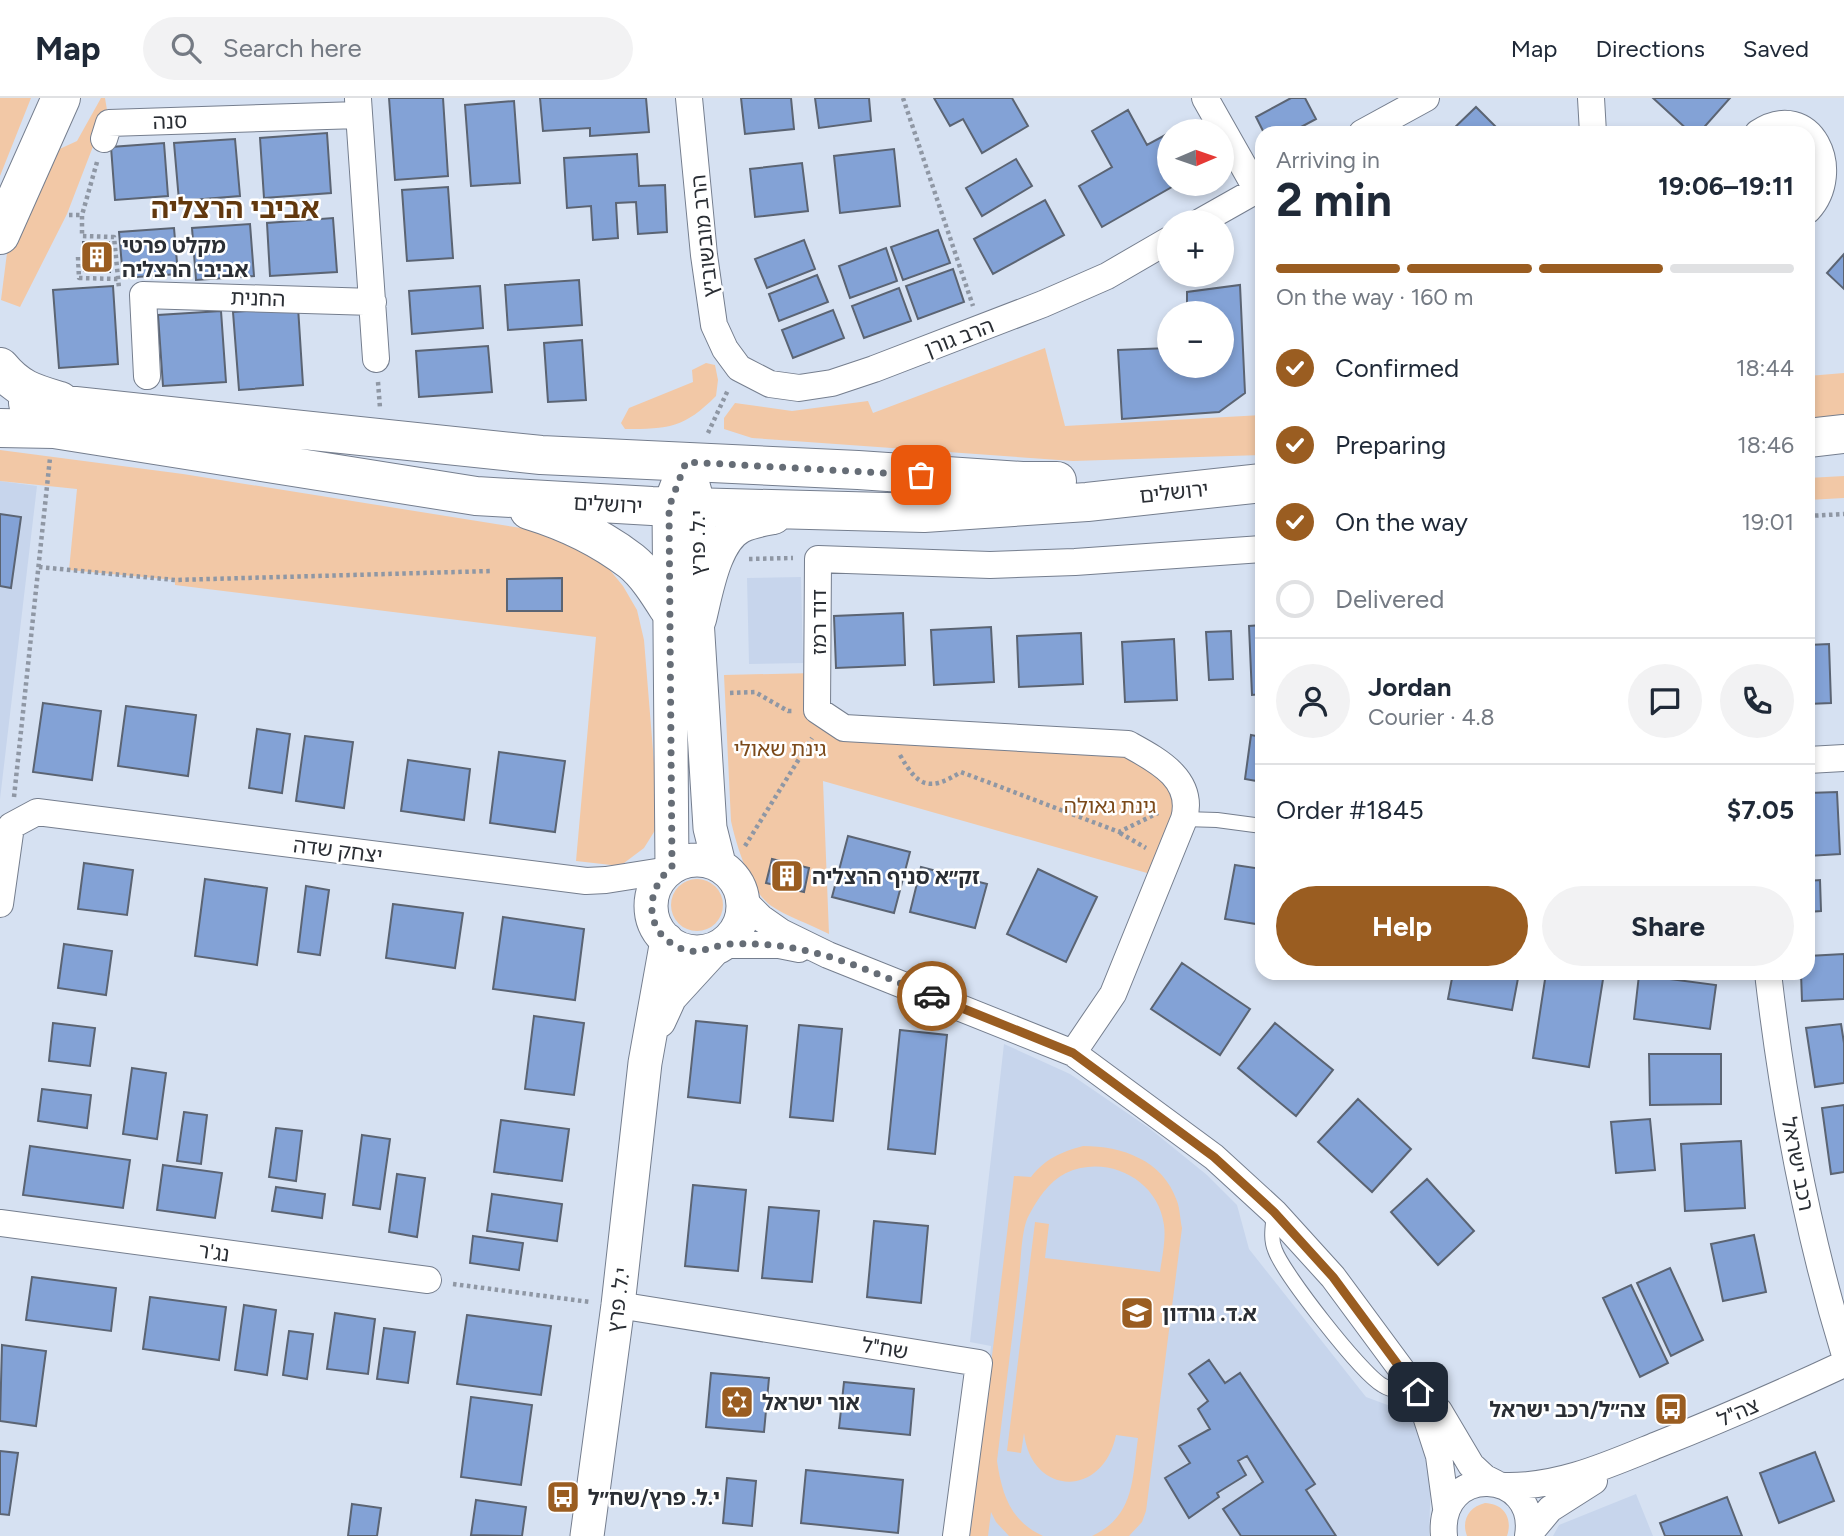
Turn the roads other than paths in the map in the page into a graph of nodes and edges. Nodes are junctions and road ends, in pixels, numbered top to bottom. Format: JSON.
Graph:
{"nodes":[{"id":1,"x":38,"y":98,"type":"edge"},
{"id":2,"x":61,"y":98,"type":"edge"},
{"id":3,"x":690,"y":98,"type":"edge"},
{"id":4,"x":1205,"y":98,"type":"edge"},
{"id":5,"x":1426,"y":98,"type":"edge"},
{"id":6,"x":1591,"y":98,"type":"edge"},
{"id":7,"x":359,"y":107,"type":"edge"},
{"id":8,"x":248,"y":108,"type":"edge"},
{"id":9,"x":1793,"y":108,"type":"edge"},
{"id":10,"x":1375,"y":126,"type":"edge"},
{"id":11,"x":1593,"y":126,"type":"edge"},
{"id":12,"x":1765,"y":126,"type":"edge"},
{"id":13,"x":104,"y":139,"type":"road end"},
{"id":14,"x":1841,"y":164,"type":"edge"},
{"id":15,"x":1255,"y":181,"type":"edge"},
{"id":16,"x":0,"y":190,"type":"edge"},
{"id":17,"x":1255,"y":192,"type":"edge"},
{"id":18,"x":1815,"y":206,"type":"edge"},
{"id":19,"x":1222,"y":210,"type":"edge"},
{"id":20,"x":0,"y":235,"type":"edge"},
{"id":21,"x":1157,"y":247,"type":"edge"},
{"id":22,"x":373,"y":302,"type":"junction"},
{"id":23,"x":376,"y":359,"type":"road end"},
{"id":24,"x":0,"y":367,"type":"edge"},
{"id":25,"x":739,"y":368,"type":"joint"},
{"id":26,"x":147,"y":376,"type":"dead end"},
{"id":27,"x":0,"y":402,"type":"edge"},
{"id":28,"x":64,"y":417,"type":"junction"},
{"id":29,"x":0,"y":428,"type":"edge"},
{"id":30,"x":1844,"y":434,"type":"edge"},
{"id":31,"x":1815,"y":439,"type":"edge"},
{"id":32,"x":1815,"y":441,"type":"edge"},
{"id":33,"x":1844,"y":443,"type":"edge"},
{"id":34,"x":696,"y":449,"type":"junction"},
{"id":35,"x":1255,"y":473,"type":"edge"},
{"id":36,"x":1255,"y":484,"type":"edge"},
{"id":37,"x":476,"y":496,"type":"junction"},
{"id":38,"x":684,"y":507,"type":"junction"},
{"id":39,"x":799,"y":509,"type":"junction"},
{"id":40,"x":1255,"y":549,"type":"edge"},
{"id":41,"x":683,"y":614,"type":"junction"},
{"id":42,"x":1844,"y":758,"type":"edge"},
{"id":43,"x":1815,"y":760,"type":"edge"},
{"id":44,"x":1184,"y":809,"type":"junction"},
{"id":45,"x":1255,"y":825,"type":"edge"},
{"id":46,"x":728,"y":861,"type":"junction"},
{"id":47,"x":670,"y":868,"type":"junction"},
{"id":48,"x":743,"y":900,"type":"junction"},
{"id":49,"x":0,"y":904,"type":"edge"},
{"id":50,"x":667,"y":940,"type":"junction"},
{"id":51,"x":717,"y":947,"type":"junction"},
{"id":52,"x":828,"y":955,"type":"junction"},
{"id":53,"x":1769,"y":980,"type":"edge"},
{"id":54,"x":1073,"y":1053,"type":"junction"},
{"id":55,"x":645,"y":1063,"type":"junction"},
{"id":56,"x":0,"y":1223,"type":"edge"},
{"id":57,"x":428,"y":1280,"type":"road end"},
{"id":58,"x":618,"y":1306,"type":"junction"},
{"id":59,"x":1844,"y":1352,"type":"edge"},
{"id":60,"x":1844,"y":1364,"type":"edge"},
{"id":61,"x":1418,"y":1392,"type":"junction"},
{"id":62,"x":1630,"y":1456,"type":"junction"},
{"id":63,"x":1499,"y":1485,"type":"junction"},
{"id":64,"x":1446,"y":1508,"type":"junction"},
{"id":65,"x":1529,"y":1535,"type":"edge"},
{"id":66,"x":587,"y":1536,"type":"edge"},
{"id":67,"x":956,"y":1536,"type":"edge"},
{"id":68,"x":1444,"y":1536,"type":"edge"}],
"edges":[{"from":1,"to":16,"type":"main road"},
{"from":2,"to":20,"type":"main road"},
{"from":3,"to":25,"type":"street","name":"הרב מובשוביץ"},
{"from":4,"to":15,"type":"street"},
{"from":5,"to":10,"type":"street"},
{"from":6,"to":11,"type":"street"},
{"from":7,"to":8,"type":"street","name":"סנה"},
{"from":7,"to":22,"type":"street"},
{"from":8,"to":13,"type":"street","name":"סנה"},
{"from":9,"to":12,"type":"street"},
{"from":9,"to":14,"type":"street"},
{"from":14,"to":18,"type":"street"},
{"from":17,"to":19,"type":"street"},
{"from":21,"to":25,"type":"street","name":"הרב גורן"},
{"from":22,"to":23,"type":"street"},
{"from":22,"to":26,"type":"street","name":"החנית"},
{"from":24,"to":28,"type":"main road"},
{"from":27,"to":28,"type":"main road"},
{"from":28,"to":29,"type":"main road","name":"ירושלים"},
{"from":28,"to":34,"type":"main road","name":"ירושלים"},
{"from":28,"to":37,"type":"main road","name":"ירושלים"},
{"from":30,"to":31,"type":"main road"},
{"from":32,"to":33,"type":"main road"},
{"from":34,"to":35,"type":"main road","name":"ירושלים"},
{"from":34,"to":38,"type":"street","name":"י.ל. פרץ"},
{"from":36,"to":39,"type":"main road","name":"ירושלים"},
{"from":37,"to":38,"type":"main road","name":"ירושלים"},
{"from":37,"to":41,"type":"main road"},
{"from":38,"to":39,"type":"main road","name":"ירושלים"},
{"from":38,"to":41,"type":"street","name":"י.ל. פרץ"},
{"from":39,"to":41,"type":"main road"},
{"from":40,"to":44,"type":"street","name":"דוד רמז"},
{"from":41,"to":46,"type":"street","name":"י.ל. פרץ"},
{"from":41,"to":47,"type":"street","name":"י.ל. פרץ"},
{"from":42,"to":43,"type":"street"},
{"from":44,"to":45,"type":"lane"},
{"from":44,"to":54,"type":"street"},
{"from":46,"to":47,"type":"street"},
{"from":46,"to":48,"type":"street"},
{"from":47,"to":49,"type":"street","name":"יצחק שדה"},
{"from":47,"to":50,"type":"street"},
{"from":48,"to":51,"type":"street"},
{"from":48,"to":52,"type":"street"},
{"from":50,"to":51,"type":"street"},
{"from":50,"to":55,"type":"street","name":"י.ל. פרץ"},
{"from":51,"to":52,"type":"street"},
{"from":51,"to":55,"type":"street","name":"י.ל. פרץ"},
{"from":52,"to":54,"type":"street"},
{"from":53,"to":59,"type":"street","name":"רכב ישראל"},
{"from":54,"to":61,"type":"street"},
{"from":55,"to":58,"type":"street","name":"י.ל. פרץ"},
{"from":56,"to":57,"type":"street","name":"נג'ר"},
{"from":58,"to":66,"type":"street","name":"י.ל. פרץ"},
{"from":58,"to":67,"type":"street","name":"שח\"ל"},
{"from":60,"to":62,"type":"street","name":"צה\"ל"},
{"from":61,"to":63,"type":"street"},
{"from":61,"to":64,"type":"street"},
{"from":62,"to":63,"type":"street","name":"צה\"ל"},
{"from":62,"to":65,"type":"street","name":"צה\"ל"},
{"from":63,"to":64,"type":"street","name":"צה\"ל"},
{"from":63,"to":65,"type":"street"},
{"from":64,"to":68,"type":"street"}]}
